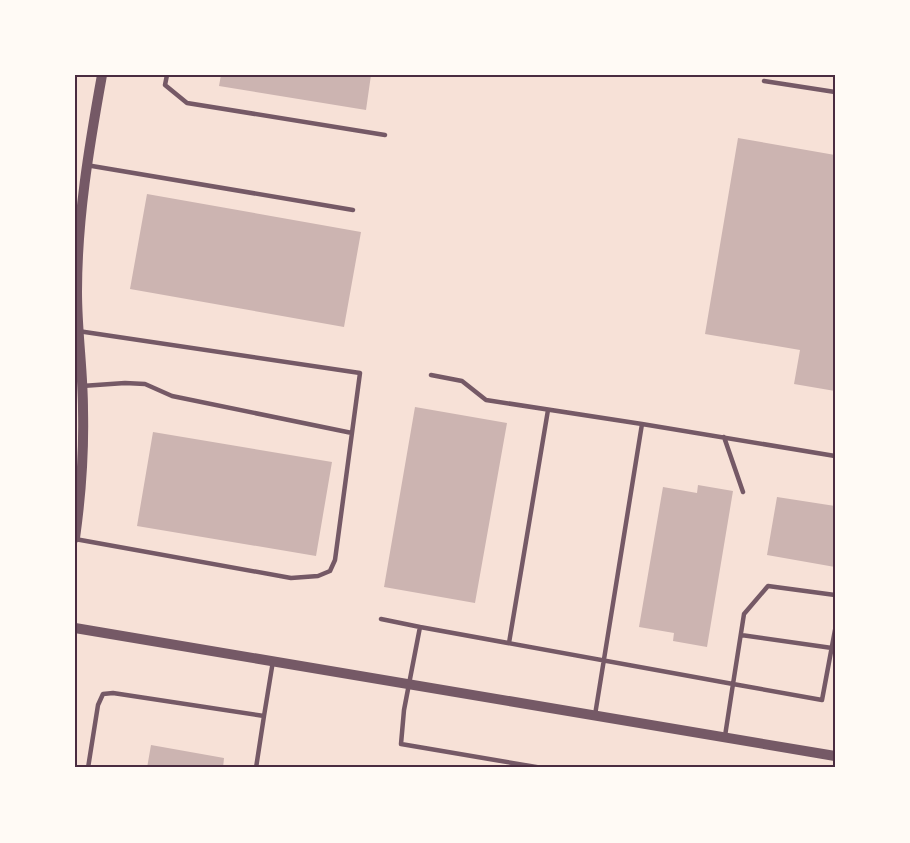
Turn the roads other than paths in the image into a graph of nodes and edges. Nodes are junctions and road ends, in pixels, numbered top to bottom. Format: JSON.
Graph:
{"nodes":[{"id":1,"x":102,"y":75,"type":"edge"},
{"id":2,"x":167,"y":75,"type":"edge"},
{"id":3,"x":764,"y":81,"type":"dead end"},
{"id":4,"x":835,"y":92,"type":"edge"},
{"id":5,"x":385,"y":135,"type":"dead end"},
{"id":6,"x":86,"y":165,"type":"junction"},
{"id":7,"x":79,"y":194,"type":"edge"},
{"id":8,"x":353,"y":210,"type":"dead end"},
{"id":9,"x":77,"y":331,"type":"edge"},
{"id":10,"x":430,"y":375,"type":"dead end"},
{"id":11,"x":82,"y":386,"type":"junction"},
{"id":12,"x":79,"y":410,"type":"edge"},
{"id":13,"x":548,"y":410,"type":"junction"},
{"id":14,"x":642,"y":424,"type":"junction"},
{"id":15,"x":352,"y":433,"type":"junction"},
{"id":16,"x":724,"y":437,"type":"junction"},
{"id":17,"x":835,"y":456,"type":"edge"},
{"id":18,"x":743,"y":492,"type":"dead end"},
{"id":19,"x":75,"y":539,"type":"edge"},
{"id":20,"x":835,"y":595,"type":"edge"},
{"id":21,"x":381,"y":620,"type":"dead end"},
{"id":22,"x":420,"y":627,"type":"junction"},
{"id":23,"x":75,"y":628,"type":"edge"},
{"id":24,"x":835,"y":630,"type":"edge"},
{"id":25,"x":741,"y":635,"type":"junction"},
{"id":26,"x":509,"y":643,"type":"junction"},
{"id":27,"x":832,"y":648,"type":"junction"},
{"id":28,"x":273,"y":661,"type":"junction"},
{"id":29,"x":604,"y":661,"type":"junction"},
{"id":30,"x":410,"y":684,"type":"junction"},
{"id":31,"x":733,"y":684,"type":"junction"},
{"id":32,"x":264,"y":716,"type":"junction"},
{"id":33,"x":595,"y":716,"type":"junction"},
{"id":34,"x":724,"y":737,"type":"junction"},
{"id":35,"x":835,"y":756,"type":"edge"},
{"id":36,"x":88,"y":768,"type":"edge"},
{"id":37,"x":256,"y":768,"type":"edge"},
{"id":38,"x":542,"y":768,"type":"edge"}],
"edges":[{"from":1,"to":6,"type":"street"},
{"from":2,"to":5,"type":"lane"},
{"from":3,"to":4,"type":"lane"},
{"from":6,"to":7,"type":"street"},
{"from":6,"to":8,"type":"lane"},
{"from":7,"to":9,"type":"street"},
{"from":9,"to":11,"type":"street"},
{"from":9,"to":15,"type":"lane"},
{"from":10,"to":13,"type":"lane"},
{"from":11,"to":12,"type":"street"},
{"from":11,"to":15,"type":"lane"},
{"from":12,"to":19,"type":"street"},
{"from":13,"to":14,"type":"lane"},
{"from":13,"to":26,"type":"lane"},
{"from":14,"to":16,"type":"lane"},
{"from":14,"to":29,"type":"lane"},
{"from":15,"to":19,"type":"lane"},
{"from":16,"to":17,"type":"lane"},
{"from":16,"to":18,"type":"lane"},
{"from":20,"to":25,"type":"lane"},
{"from":21,"to":22,"type":"lane"},
{"from":22,"to":26,"type":"lane"},
{"from":22,"to":30,"type":"lane"},
{"from":23,"to":28,"type":"street"},
{"from":24,"to":27,"type":"lane"},
{"from":25,"to":27,"type":"lane"},
{"from":25,"to":31,"type":"lane"},
{"from":26,"to":29,"type":"lane"},
{"from":27,"to":31,"type":"lane"},
{"from":28,"to":30,"type":"street"},
{"from":28,"to":32,"type":"lane"},
{"from":29,"to":31,"type":"lane"},
{"from":29,"to":33,"type":"lane"},
{"from":30,"to":33,"type":"street"},
{"from":30,"to":38,"type":"lane"},
{"from":31,"to":34,"type":"lane"},
{"from":32,"to":36,"type":"lane"},
{"from":32,"to":37,"type":"lane"},
{"from":33,"to":34,"type":"street"},
{"from":34,"to":35,"type":"street"}]}
